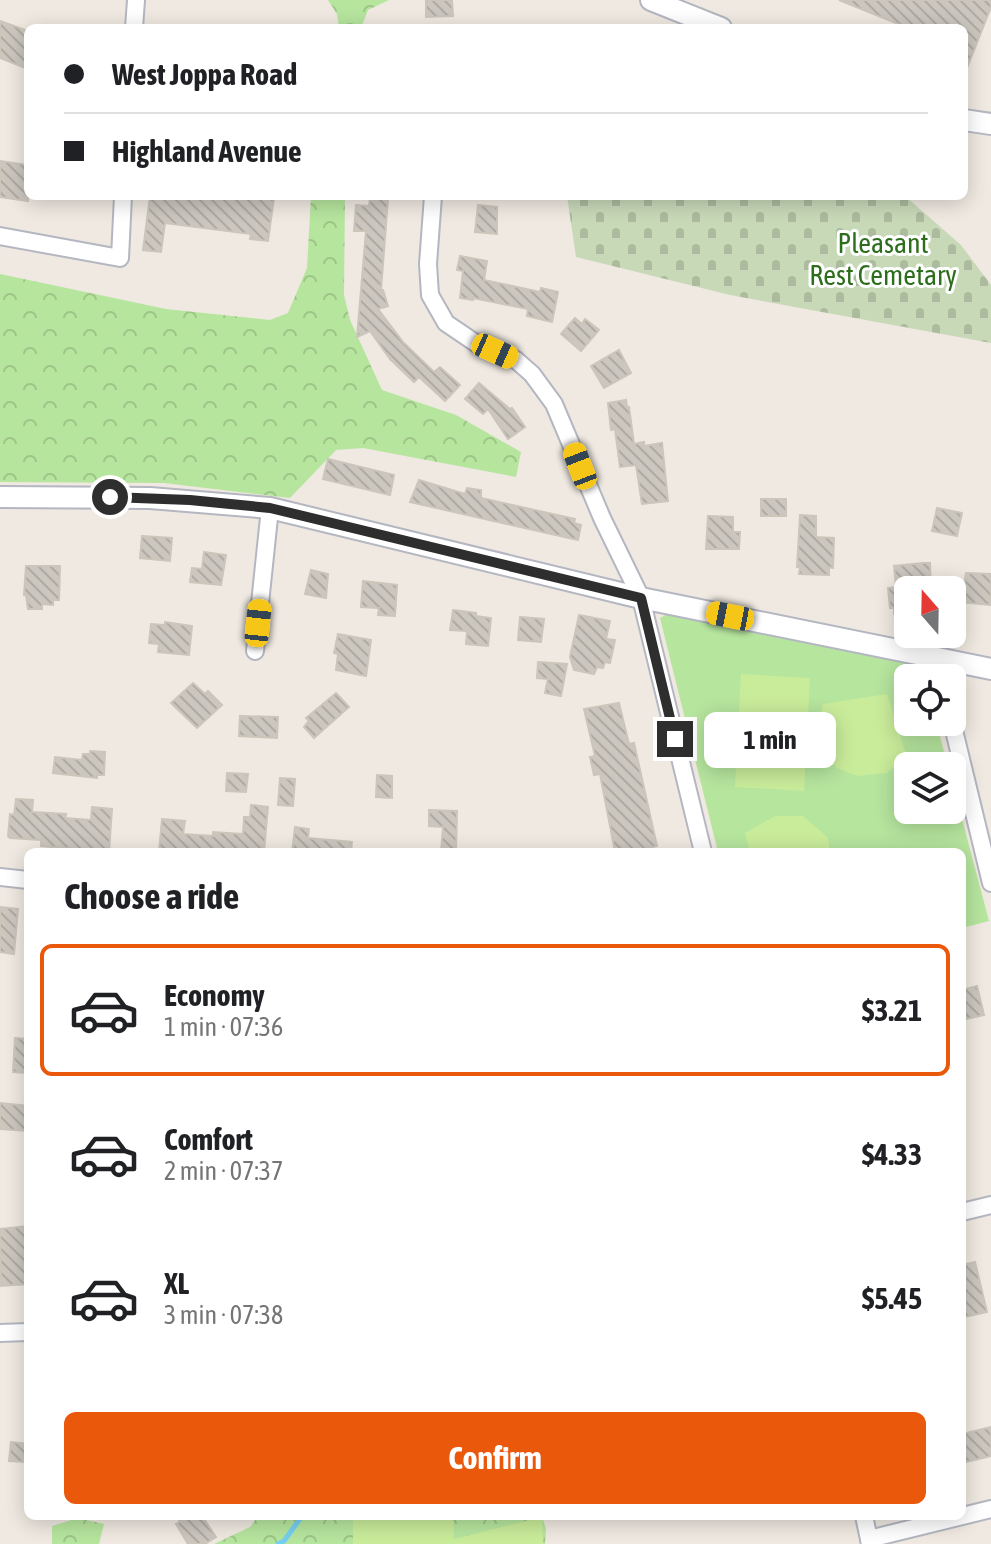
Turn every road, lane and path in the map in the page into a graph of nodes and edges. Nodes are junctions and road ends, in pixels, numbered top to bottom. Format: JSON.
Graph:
{"nodes":[{"id":1,"x":136,"y":0,"type":"edge"},
{"id":2,"x":651,"y":0,"type":"edge"},
{"id":3,"x":134,"y":24,"type":"edge"},
{"id":4,"x":711,"y":24,"type":"edge"},
{"id":5,"x":968,"y":121,"type":"edge"},
{"id":6,"x":991,"y":124,"type":"edge"},
{"id":7,"x":123,"y":200,"type":"edge"},
{"id":8,"x":433,"y":200,"type":"edge"},
{"id":9,"x":0,"y":236,"type":"edge"},
{"id":10,"x":0,"y":497,"type":"edge"},
{"id":11,"x":270,"y":508,"type":"junction"},
{"id":12,"x":641,"y":598,"type":"junction"},
{"id":13,"x":255,"y":651,"type":"dead end"},
{"id":14,"x":922,"y":664,"type":"edge"},
{"id":15,"x":966,"y":669,"type":"edge"},
{"id":16,"x":991,"y":669,"type":"edge"},
{"id":17,"x":955,"y":736,"type":"edge"},
{"id":18,"x":702,"y":848,"type":"edge"},
{"id":19,"x":0,"y":877,"type":"edge"},
{"id":20,"x":24,"y":880,"type":"edge"},
{"id":21,"x":991,"y":883,"type":"edge"},
{"id":22,"x":991,"y":1205,"type":"edge"},
{"id":23,"x":966,"y":1211,"type":"edge"},
{"id":24,"x":24,"y":1332,"type":"edge"},
{"id":25,"x":0,"y":1333,"type":"edge"},
{"id":26,"x":991,"y":1509,"type":"edge"},
{"id":27,"x":966,"y":1516,"type":"edge"},
{"id":28,"x":865,"y":1520,"type":"edge"},
{"id":29,"x":949,"y":1520,"type":"edge"},
{"id":30,"x":870,"y":1541,"type":"edge"}],
"edges":[{"from":1,"to":3,"type":"street"},
{"from":2,"to":4,"type":"street"},
{"from":5,"to":6,"type":"street"},
{"from":7,"to":9,"type":"street"},
{"from":8,"to":12,"type":"street"},
{"from":10,"to":11,"type":"street"},
{"from":11,"to":12,"type":"street"},
{"from":11,"to":13,"type":"street"},
{"from":12,"to":14,"type":"street"},
{"from":12,"to":18,"type":"street"},
{"from":15,"to":16,"type":"street"},
{"from":17,"to":21,"type":"street"},
{"from":19,"to":20,"type":"street"},
{"from":22,"to":23,"type":"street"},
{"from":24,"to":25,"type":"street"},
{"from":26,"to":27,"type":"street"},
{"from":28,"to":30,"type":"street"},
{"from":29,"to":30,"type":"street"}]}
